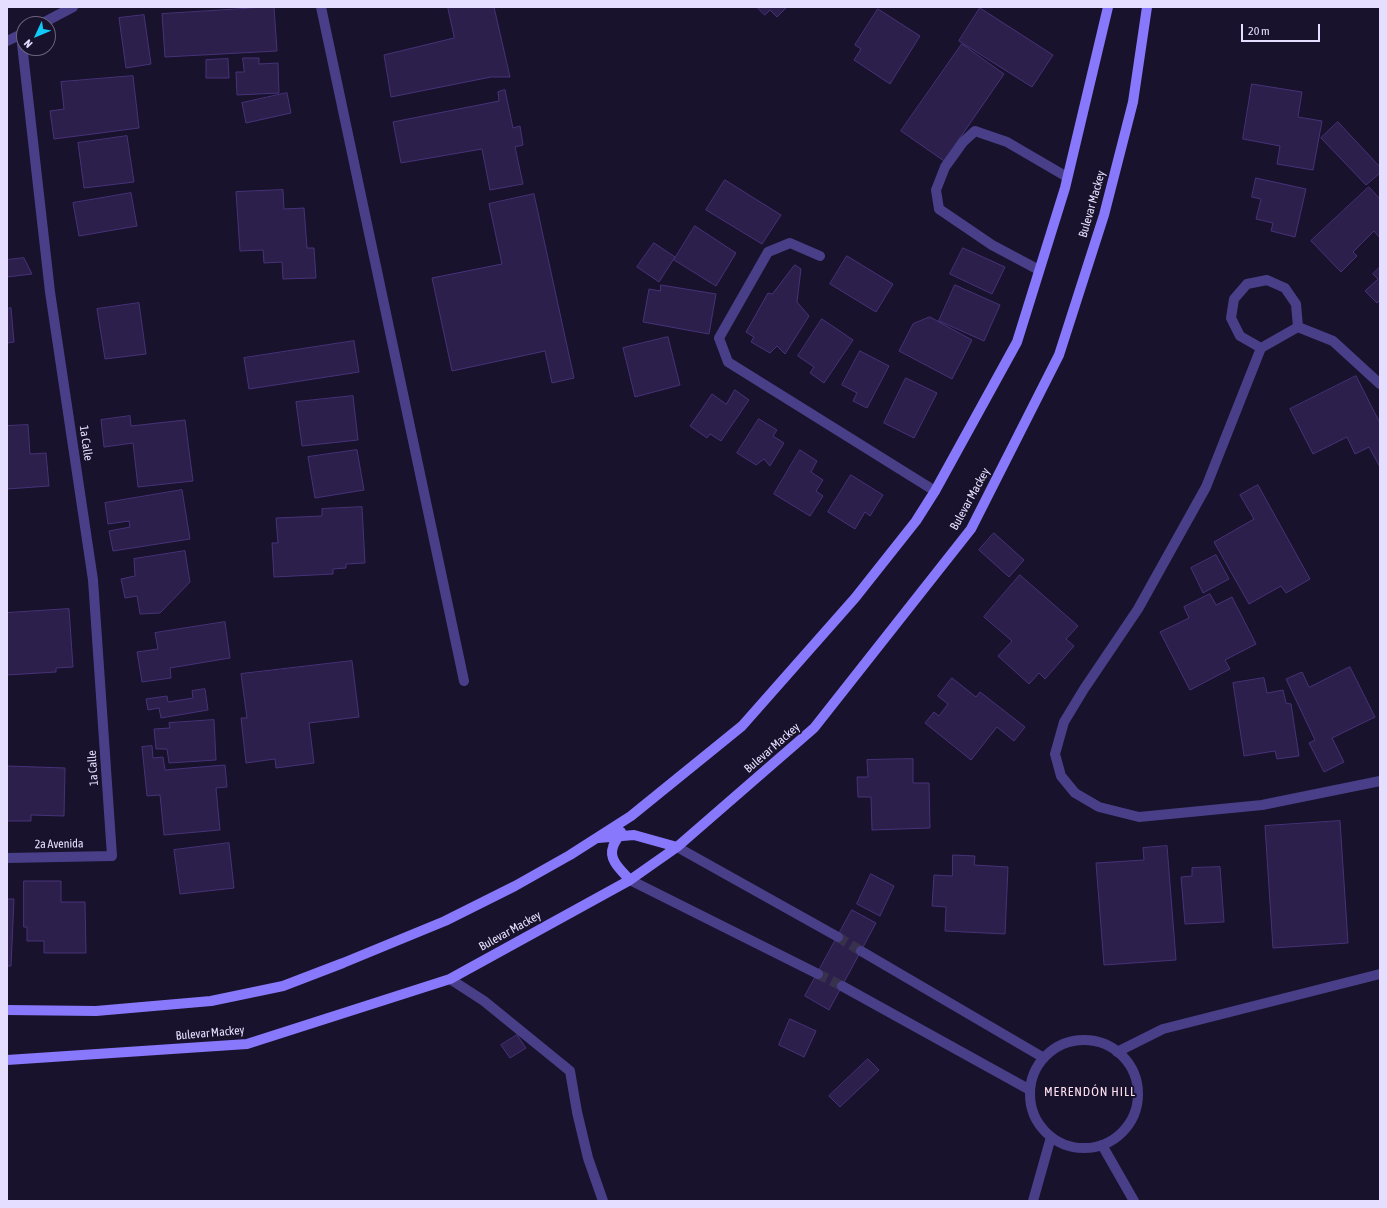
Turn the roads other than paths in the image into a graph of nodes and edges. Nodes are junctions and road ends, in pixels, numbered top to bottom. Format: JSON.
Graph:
{"nodes":[{"id":1,"x":73,"y":7,"type":"edge"},
{"id":2,"x":321,"y":7,"type":"edge"},
{"id":3,"x":1108,"y":7,"type":"edge"},
{"id":4,"x":1147,"y":7,"type":"edge"},
{"id":5,"x":56,"y":16,"type":"edge"},
{"id":6,"x":24,"y":56,"type":"edge"},
{"id":7,"x":1067,"y":177,"type":"junction"},
{"id":8,"x":820,"y":256,"type":"dead end"},
{"id":9,"x":1040,"y":270,"type":"junction"},
{"id":10,"x":1298,"y":327,"type":"junction"},
{"id":11,"x":1260,"y":348,"type":"junction"},
{"id":12,"x":1380,"y":384,"type":"edge"},
{"id":13,"x":935,"y":491,"type":"junction"},
{"id":14,"x":464,"y":681,"type":"dead end"},
{"id":15,"x":1380,"y":781,"type":"edge"},
{"id":16,"x":631,"y":816,"type":"junction"},
{"id":17,"x":619,"y":836,"type":"junction"},
{"id":18,"x":596,"y":838,"type":"junction"},
{"id":19,"x":677,"y":846,"type":"junction"},
{"id":20,"x":112,"y":856,"type":"joint"},
{"id":21,"x":7,"y":858,"type":"edge"},
{"id":22,"x":630,"y":880,"type":"junction"},
{"id":23,"x":838,"y":937,"type":"tunnel mouth"},
{"id":24,"x":862,"y":951,"type":"tunnel mouth"},
{"id":25,"x":818,"y":974,"type":"tunnel mouth"},
{"id":26,"x":1380,"y":974,"type":"edge"},
{"id":27,"x":450,"y":979,"type":"junction"},
{"id":28,"x":842,"y":986,"type":"tunnel mouth"},
{"id":29,"x":7,"y":1010,"type":"edge"},
{"id":30,"x":1117,"y":1052,"type":"junction"},
{"id":31,"x":1044,"y":1058,"type":"junction"},
{"id":32,"x":7,"y":1060,"type":"edge"},
{"id":33,"x":1030,"y":1090,"type":"junction"},
{"id":34,"x":1051,"y":1137,"type":"junction"},
{"id":35,"x":1102,"y":1145,"type":"junction"},
{"id":36,"x":604,"y":1201,"type":"edge"},
{"id":37,"x":1033,"y":1201,"type":"edge"},
{"id":38,"x":1134,"y":1201,"type":"edge"}],
"edges":[{"from":1,"to":5,"type":"street"},
{"from":2,"to":14,"type":"street"},
{"from":3,"to":7,"type":"main road"},
{"from":4,"to":19,"type":"main road","name":"Bulevar Mackey"},
{"from":6,"to":20,"type":"street","name":"1a Calle"},
{"from":7,"to":9,"type":"main road"},
{"from":7,"to":9,"type":"street"},
{"from":8,"to":13,"type":"street"},
{"from":9,"to":13,"type":"main road"},
{"from":10,"to":11,"type":"street"},
{"from":10,"to":11,"type":"street"},
{"from":10,"to":12,"type":"street"},
{"from":11,"to":15,"type":"street"},
{"from":13,"to":16,"type":"main road"},
{"from":16,"to":17,"type":"main road"},
{"from":16,"to":18,"type":"main road"},
{"from":17,"to":18,"type":"main road"},
{"from":17,"to":19,"type":"main road"},
{"from":17,"to":22,"type":"main road"},
{"from":18,"to":29,"type":"main road"},
{"from":19,"to":22,"type":"main road","name":"Bulevar Mackey"},
{"from":19,"to":23,"type":"street"},
{"from":20,"to":21,"type":"street","name":"2a Avenida"},
{"from":22,"to":25,"type":"street"},
{"from":22,"to":27,"type":"main road","name":"Bulevar Mackey"},
{"from":24,"to":31,"type":"street"},
{"from":26,"to":30,"type":"street"},
{"from":27,"to":32,"type":"main road","name":"Bulevar Mackey"},
{"from":27,"to":36,"type":"street"},
{"from":28,"to":33,"type":"street"},
{"from":30,"to":31,"type":"street"},
{"from":30,"to":35,"type":"street"},
{"from":31,"to":33,"type":"street"},
{"from":33,"to":34,"type":"street"},
{"from":34,"to":35,"type":"street"},
{"from":34,"to":37,"type":"street"},
{"from":35,"to":38,"type":"street"}]}
